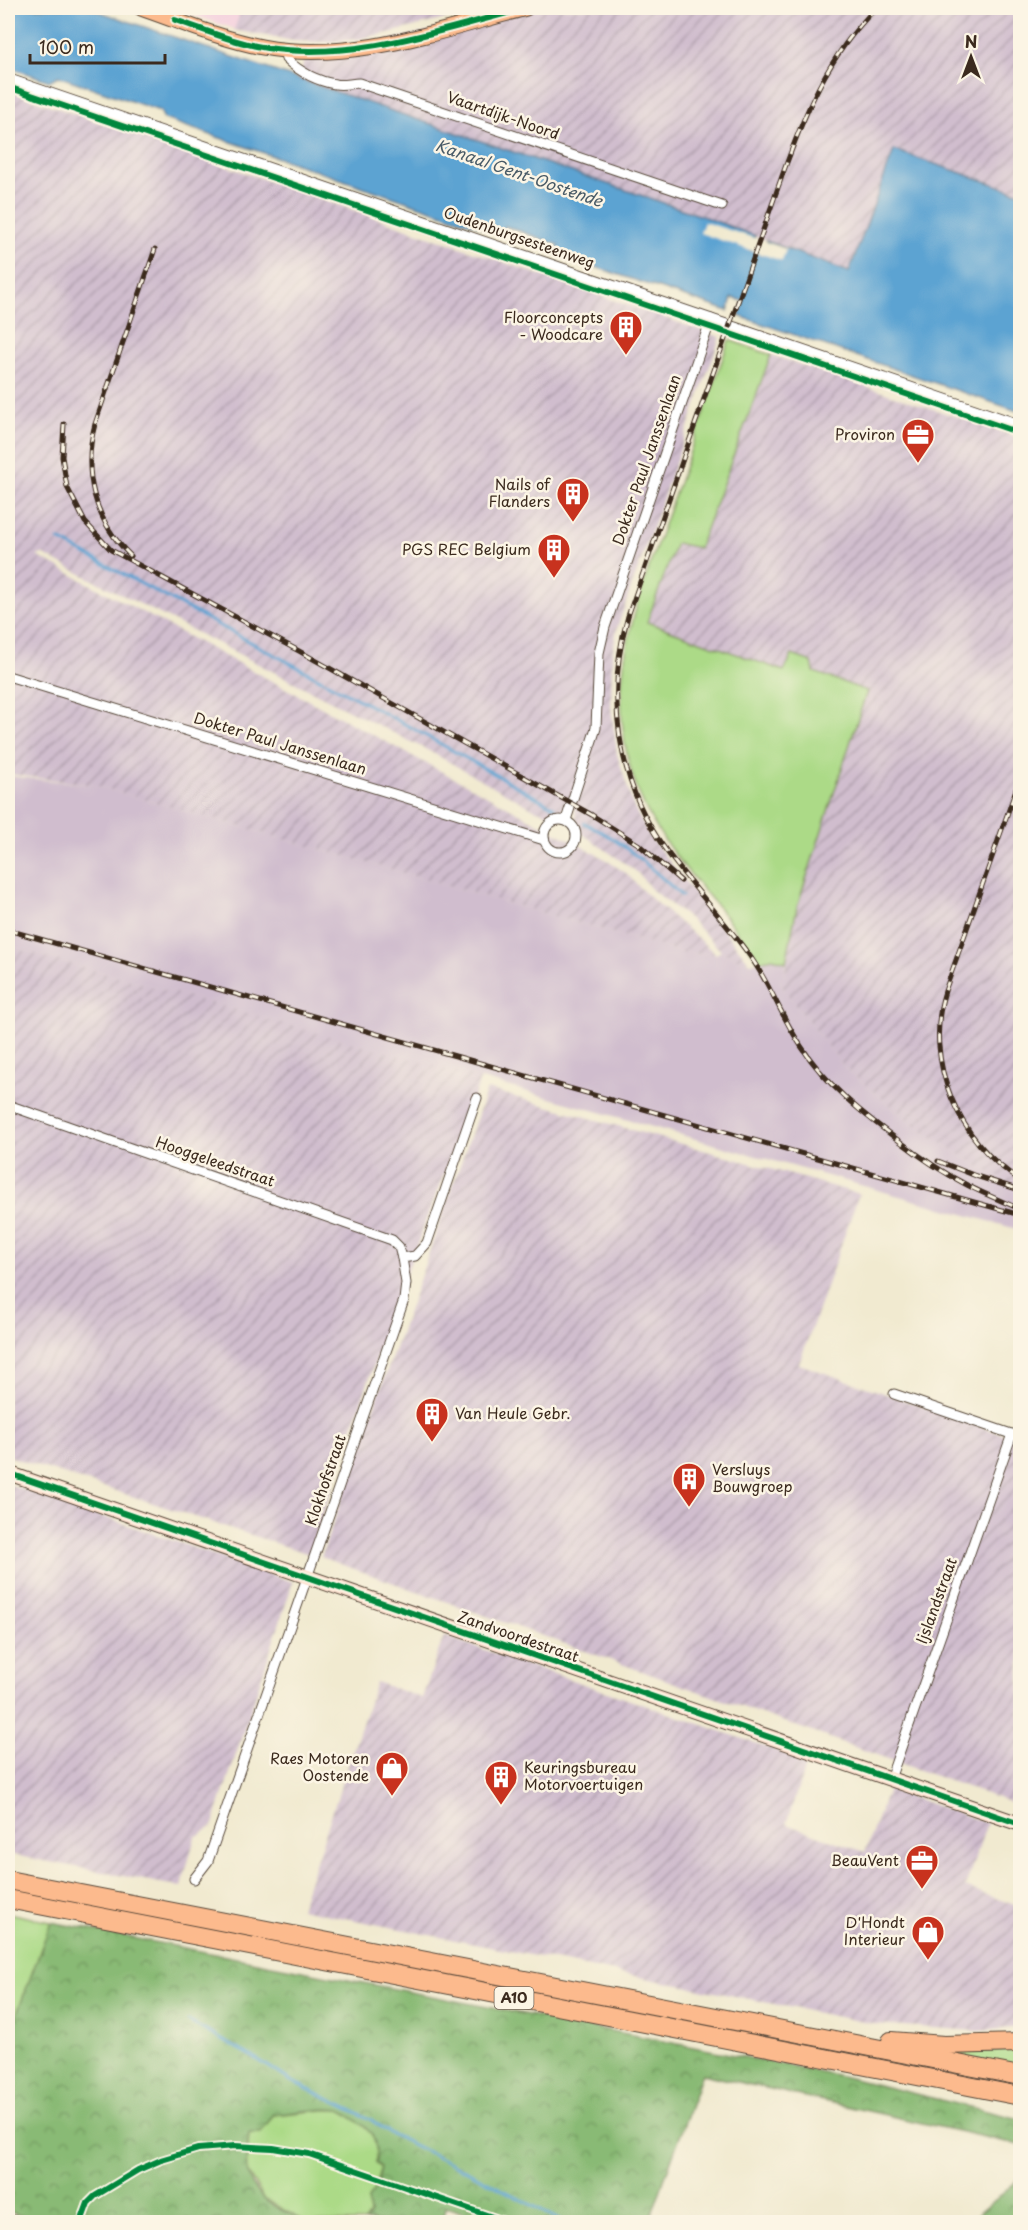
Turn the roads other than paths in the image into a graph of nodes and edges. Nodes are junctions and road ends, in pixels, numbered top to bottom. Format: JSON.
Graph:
{"nodes":[{"id":1,"x":141,"y":8,"type":"edge"},
{"id":2,"x":526,"y":8,"type":"edge"},
{"id":3,"x":285,"y":50,"type":"junction"},
{"id":4,"x":8,"y":80,"type":"edge"},
{"id":5,"x":722,"y":206,"type":"dead end"},
{"id":6,"x":711,"y":319,"type":"junction"},
{"id":7,"x":1020,"y":426,"type":"edge"},
{"id":8,"x":8,"y":676,"type":"edge"},
{"id":9,"x":566,"y":820,"type":"junction"},
{"id":10,"x":544,"y":840,"type":"junction"},
{"id":11,"x":477,"y":1098,"type":"dead end"},
{"id":12,"x":8,"y":1105,"type":"edge"},
{"id":13,"x":402,"y":1258,"type":"junction"},
{"id":14,"x":894,"y":1394,"type":"dead end"},
{"id":15,"x":1016,"y":1436,"type":"edge"},
{"id":16,"x":8,"y":1473,"type":"edge"},
{"id":17,"x":308,"y":1577,"type":"junction"},
{"id":18,"x":890,"y":1779,"type":"junction"},
{"id":19,"x":1020,"y":1824,"type":"edge"},
{"id":20,"x":194,"y":1879,"type":"dead end"},
{"id":21,"x":8,"y":1880,"type":"edge"},
{"id":22,"x":8,"y":1899,"type":"edge"},
{"id":23,"x":757,"y":2025,"type":"junction"},
{"id":24,"x":1020,"y":2043,"type":"edge"},
{"id":25,"x":1020,"y":2076,"type":"edge"},
{"id":26,"x":933,"y":2079,"type":"junction"},
{"id":27,"x":1020,"y":2096,"type":"edge"},
{"id":28,"x":1020,"y":2104,"type":"edge"},
{"id":29,"x":8,"y":2218,"type":"edge"},
{"id":30,"x":19,"y":2223,"type":"edge"}],
"edges":[{"from":1,"to":3,"type":"main road"},
{"from":2,"to":3,"type":"main road"},
{"from":3,"to":5,"type":"street","name":"Vaartdijk-Noord"},
{"from":4,"to":6,"type":"street","name":"Oudenburgsesteenweg"},
{"from":6,"to":7,"type":"street","name":"Oudenburgsesteenweg"},
{"from":6,"to":9,"type":"street","name":"Dokter Paul Janssenlaan"},
{"from":8,"to":10,"type":"street","name":"Dokter Paul Janssenlaan"},
{"from":9,"to":10,"type":"street"},
{"from":9,"to":10,"type":"street","name":"Dokter Paul Janssenlaan"},
{"from":11,"to":13,"type":"street"},
{"from":12,"to":13,"type":"street","name":"Hooggeleedstraat"},
{"from":13,"to":17,"type":"street","name":"Klokhofstraat"},
{"from":14,"to":15,"type":"street"},
{"from":15,"to":18,"type":"street","name":"Ijslandstraat"},
{"from":16,"to":17,"type":"main road","name":"Zandvoordestraat"},
{"from":17,"to":18,"type":"main road","name":"Zandvoordestraat"},
{"from":17,"to":20,"type":"street","name":"Klokhofstraat"},
{"from":18,"to":19,"type":"main road","name":"Zandvoordestraat"},
{"from":21,"to":23,"type":"highway","number":"A10"},
{"from":22,"to":26,"type":"highway","number":"A10"},
{"from":23,"to":24,"type":"highway","number":"A10"},
{"from":23,"to":25,"type":"highway","number":"A10"},
{"from":26,"to":27,"type":"highway","number":"A10"},
{"from":26,"to":28,"type":"highway","number":"A10"},
{"from":29,"to":30,"type":"street"}]}
